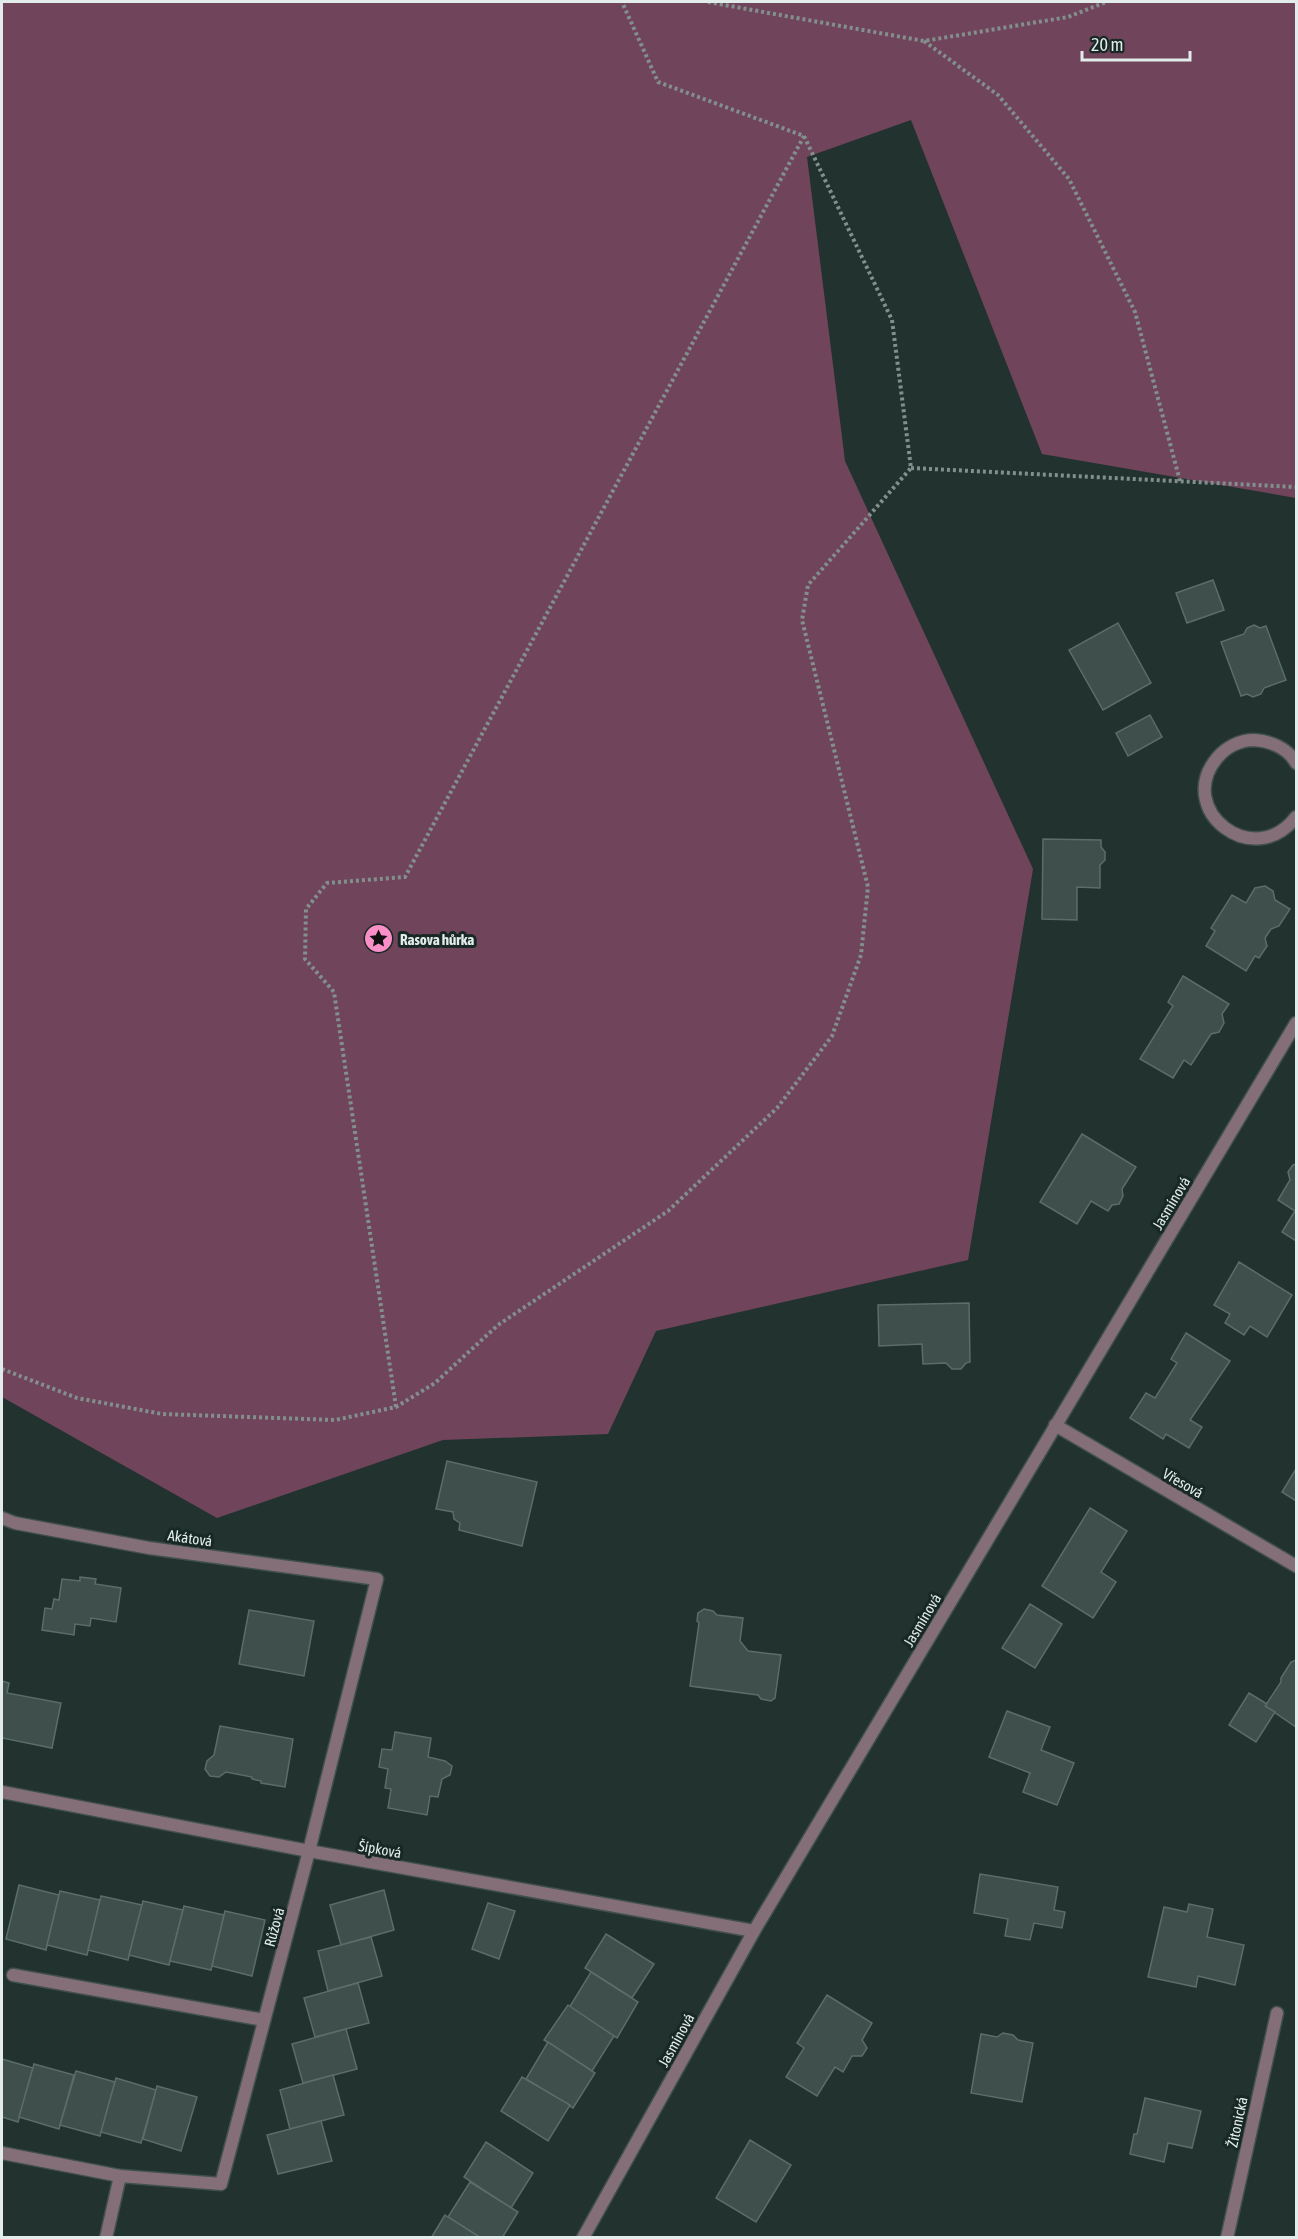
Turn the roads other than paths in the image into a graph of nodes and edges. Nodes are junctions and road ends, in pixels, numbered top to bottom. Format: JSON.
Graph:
{"nodes":[{"id":1,"x":1296,"y":763,"type":"edge"},
{"id":2,"x":1296,"y":818,"type":"edge"},
{"id":3,"x":1296,"y":1023,"type":"edge"},
{"id":4,"x":1055,"y":1425,"type":"junction"},
{"id":5,"x":2,"y":1518,"type":"edge"},
{"id":6,"x":1296,"y":1566,"type":"edge"},
{"id":7,"x":377,"y":1579,"type":"joint"},
{"id":8,"x":2,"y":1792,"type":"edge"},
{"id":9,"x":309,"y":1851,"type":"junction"},
{"id":10,"x":754,"y":1931,"type":"junction"},
{"id":11,"x":14,"y":1975,"type":"dead end"},
{"id":12,"x":1276,"y":2013,"type":"dead end"},
{"id":13,"x":264,"y":2020,"type":"junction"},
{"id":14,"x":2,"y":2153,"type":"edge"},
{"id":15,"x":120,"y":2176,"type":"junction"},
{"id":16,"x":106,"y":2238,"type":"edge"},
{"id":17,"x":583,"y":2238,"type":"edge"},
{"id":18,"x":1227,"y":2238,"type":"edge"}],
"edges":[{"from":1,"to":2,"type":"street"},
{"from":3,"to":4,"type":"street","name":"Jasmínová"},
{"from":4,"to":6,"type":"street","name":"Vřesová"},
{"from":4,"to":10,"type":"street","name":"Jasmínová"},
{"from":5,"to":7,"type":"street","name":"Akátová"},
{"from":7,"to":9,"type":"street","name":"Růžová"},
{"from":8,"to":9,"type":"street","name":"Šípková"},
{"from":9,"to":10,"type":"street","name":"Šípková"},
{"from":9,"to":13,"type":"street","name":"Růžová"},
{"from":10,"to":17,"type":"street","name":"Jasmínová"},
{"from":11,"to":13,"type":"street"},
{"from":12,"to":18,"type":"street","name":"Žitonická"},
{"from":13,"to":15,"type":"street","name":"Růžová"},
{"from":14,"to":15,"type":"street","name":"Růžová"},
{"from":15,"to":16,"type":"street"}]}
